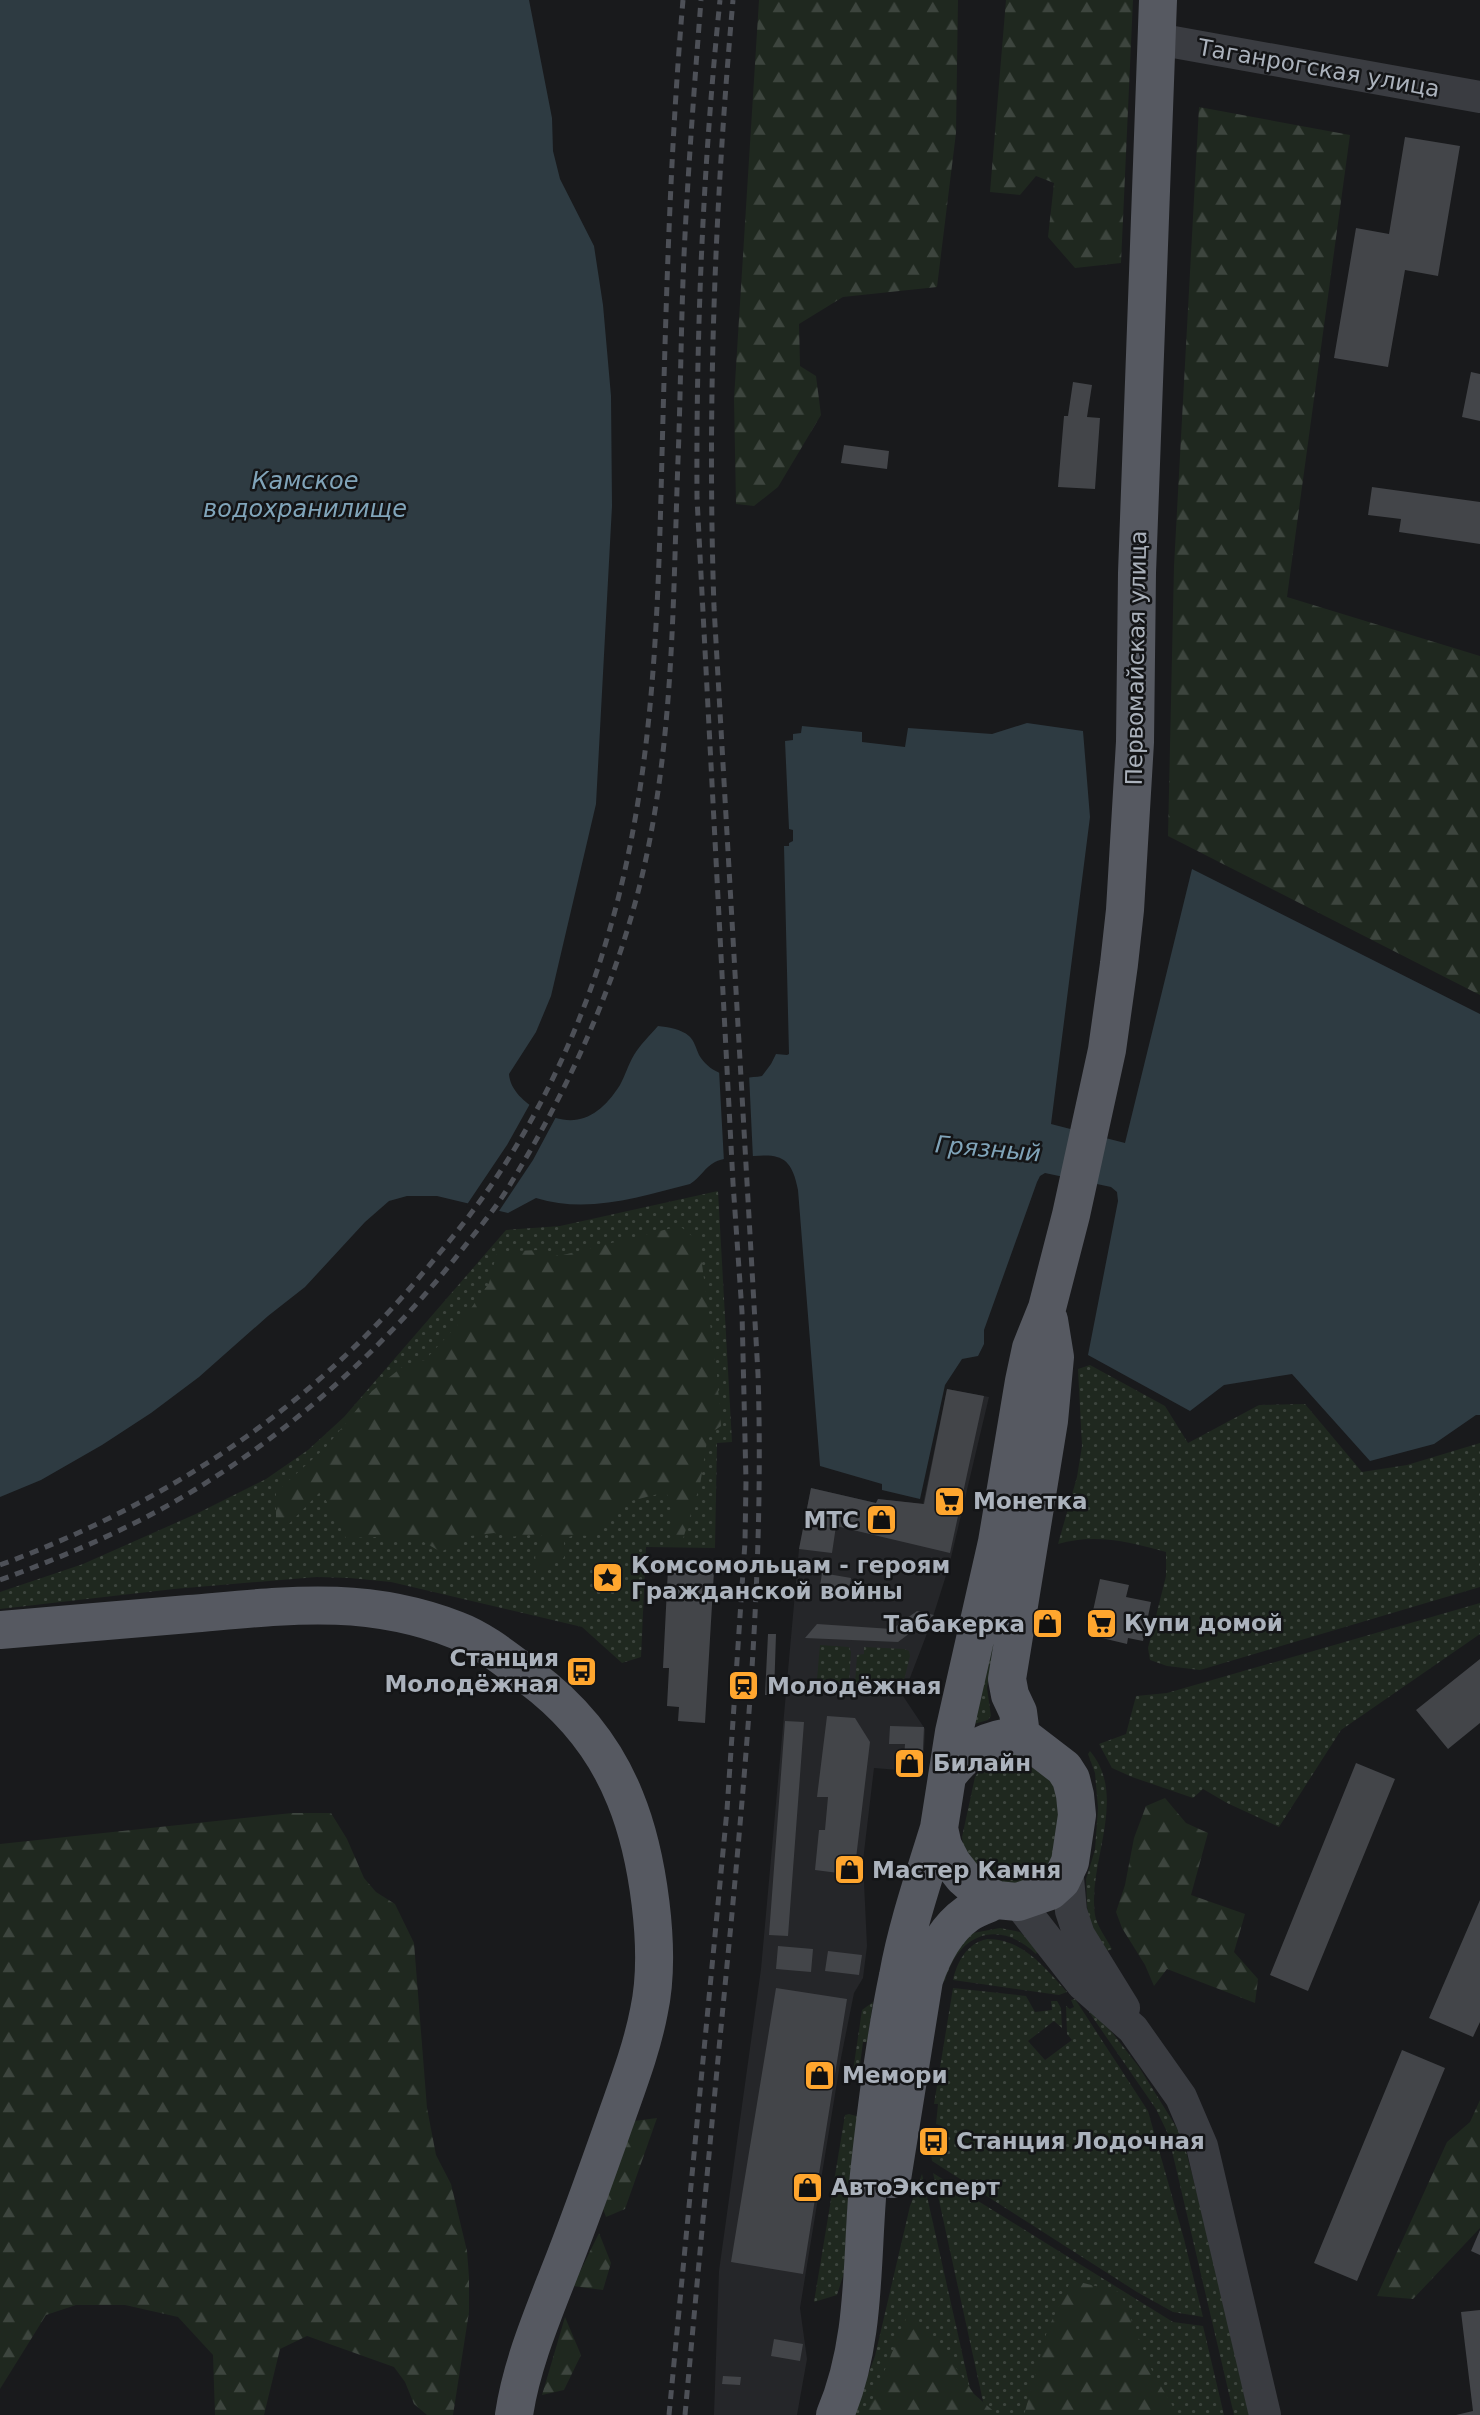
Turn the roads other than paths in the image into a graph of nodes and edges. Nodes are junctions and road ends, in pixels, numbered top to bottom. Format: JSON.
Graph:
{"nodes":[{"id":1,"x":1158,"y":0,"type":"edge"},
{"id":2,"x":1157,"y":39,"type":"junction"},
{"id":3,"x":1480,"y":97,"type":"edge"},
{"id":4,"x":1046,"y":1308,"type":"junction"},
{"id":5,"x":0,"y":1630,"type":"edge"},
{"id":6,"x":1021,"y":1735,"type":"junction"},
{"id":7,"x":948,"y":1776,"type":"junction"},
{"id":8,"x":939,"y":1828,"type":"junction"},
{"id":9,"x":1068,"y":1867,"type":"junction"},
{"id":10,"x":1008,"y":1901,"type":"junction"},
{"id":11,"x":1133,"y":2029,"type":"junction"},
{"id":12,"x":863,"y":2296,"type":"junction"},
{"id":13,"x":514,"y":2415,"type":"edge"},
{"id":14,"x":835,"y":2415,"type":"edge"},
{"id":15,"x":1265,"y":2415,"type":"edge"}],
"edges":[{"from":1,"to":2,"type":"main road","name":"Первомайская улица"},
{"from":2,"to":3,"type":"street","name":"Таганрогская улица"},
{"from":2,"to":4,"type":"main road","name":"Первомайская улица"},
{"from":4,"to":6,"type":"main road","name":"Первомайская улица"},
{"from":4,"to":7,"type":"main road","name":"Первомайская улица"},
{"from":5,"to":13,"type":"main road"},
{"from":6,"to":7,"type":"main road"},
{"from":6,"to":9,"type":"main road"},
{"from":7,"to":8,"type":"main road"},
{"from":8,"to":10,"type":"main road"},
{"from":8,"to":12,"type":"main road"},
{"from":9,"to":10,"type":"main road"},
{"from":9,"to":11,"type":"street"},
{"from":10,"to":11,"type":"street"},
{"from":10,"to":12,"type":"main road"},
{"from":11,"to":15,"type":"street"},
{"from":12,"to":14,"type":"main road"}]}
